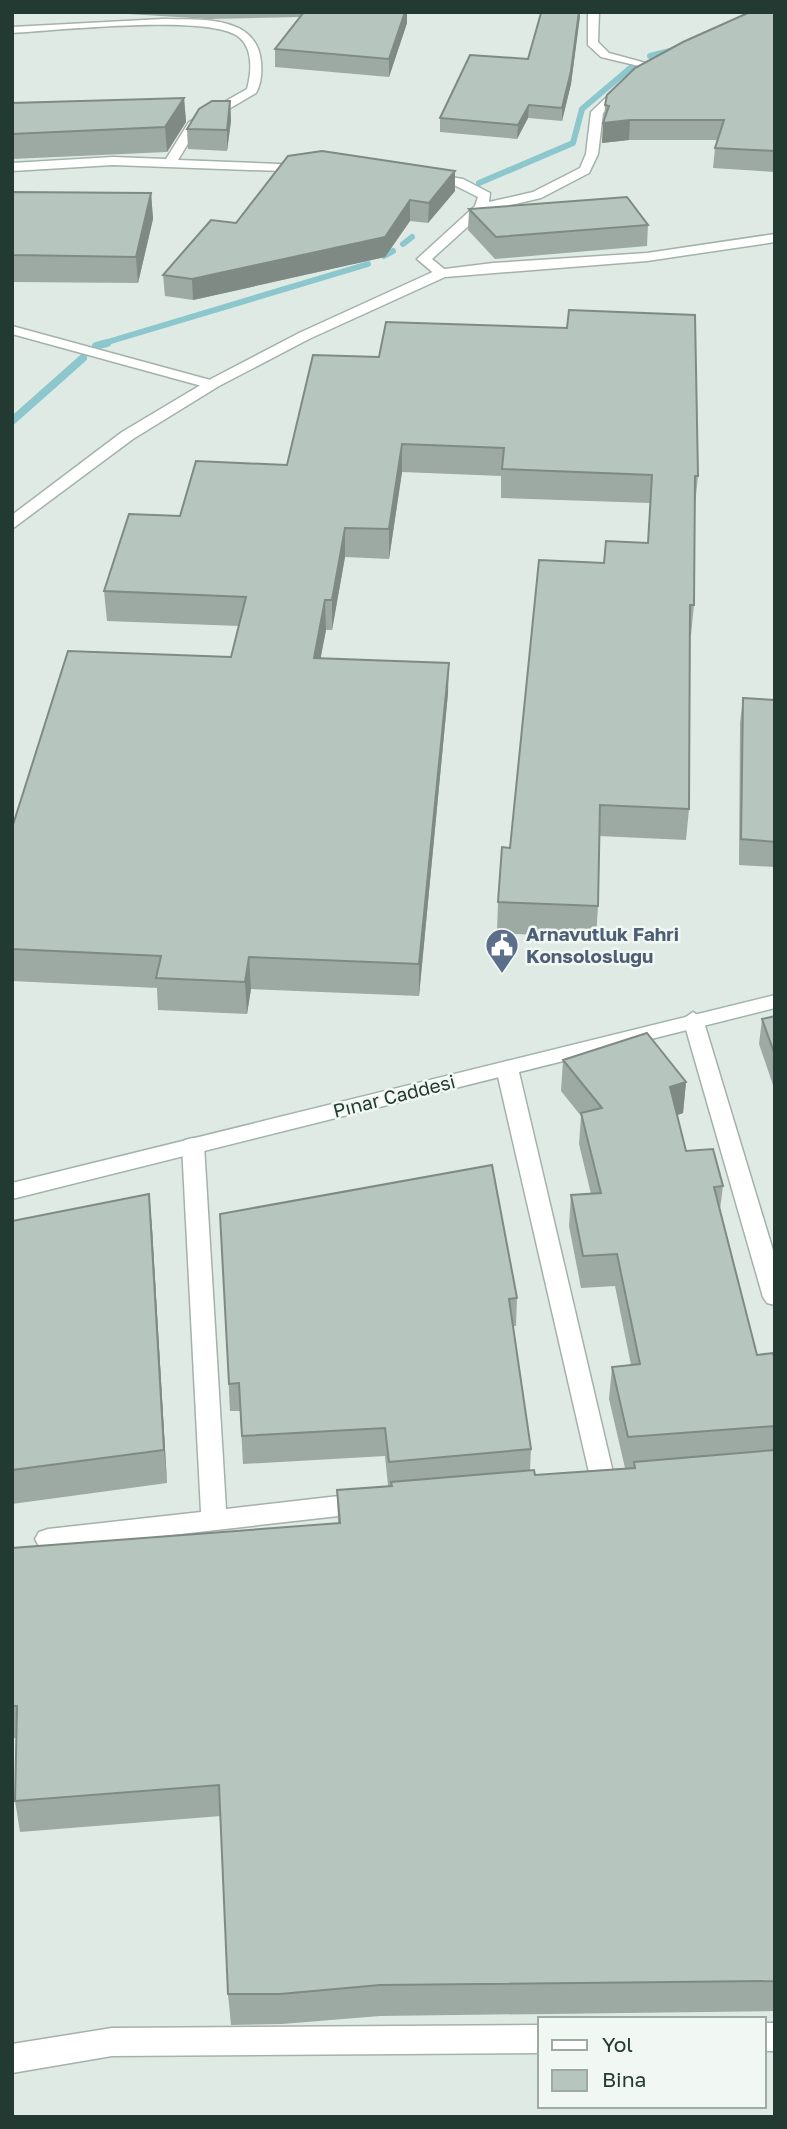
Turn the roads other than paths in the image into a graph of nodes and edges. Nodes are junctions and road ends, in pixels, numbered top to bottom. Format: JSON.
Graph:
{"nodes":[{"id":1,"x":594,"y":12,"type":"edge"},
{"id":2,"x":12,"y":30,"type":"edge"},
{"id":3,"x":170,"y":163,"type":"junction"},
{"id":4,"x":12,"y":167,"type":"edge"},
{"id":5,"x":314,"y":167,"type":"edge"},
{"id":6,"x":412,"y":173,"type":"edge"},
{"id":7,"x":481,"y":208,"type":"junction"},
{"id":8,"x":775,"y":238,"type":"edge"},
{"id":9,"x":442,"y":273,"type":"junction"},
{"id":10,"x":12,"y":330,"type":"edge"},
{"id":11,"x":209,"y":384,"type":"junction"},
{"id":12,"x":12,"y":524,"type":"edge"},
{"id":13,"x":775,"y":1001,"type":"edge"},
{"id":14,"x":693,"y":1019,"type":"junction"},
{"id":15,"x":507,"y":1068,"type":"junction"},
{"id":16,"x":193,"y":1146,"type":"junction"},
{"id":17,"x":12,"y":1191,"type":"edge"},
{"id":18,"x":775,"y":1297,"type":"edge"},
{"id":19,"x":629,"y":1479,"type":"edge"},
{"id":20,"x":603,"y":1481,"type":"junction"},
{"id":21,"x":576,"y":1484,"type":"edge"},
{"id":22,"x":386,"y":1501,"type":"edge"},
{"id":23,"x":214,"y":1519,"type":"junction"},
{"id":24,"x":48,"y":1539,"type":"dead end"},
{"id":25,"x":538,"y":2039,"type":"edge"},
{"id":26,"x":12,"y":2059,"type":"edge"}],
"edges":[{"from":1,"to":7,"type":"street"},
{"from":2,"to":3,"type":"street"},
{"from":3,"to":4,"type":"street"},
{"from":3,"to":5,"type":"street"},
{"from":6,"to":7,"type":"street"},
{"from":7,"to":9,"type":"street"},
{"from":8,"to":9,"type":"street"},
{"from":9,"to":11,"type":"street"},
{"from":10,"to":11,"type":"street"},
{"from":11,"to":12,"type":"street"},
{"from":13,"to":14,"type":"street","name":"Pınar Caddesi"},
{"from":14,"to":15,"type":"street","name":"Pınar Caddesi"},
{"from":14,"to":18,"type":"street"},
{"from":15,"to":16,"type":"street","name":"Pınar Caddesi"},
{"from":15,"to":20,"type":"street"},
{"from":16,"to":17,"type":"street","name":"Pınar Caddesi"},
{"from":16,"to":23,"type":"street"},
{"from":19,"to":20,"type":"street"},
{"from":20,"to":21,"type":"street"},
{"from":22,"to":23,"type":"street"},
{"from":23,"to":24,"type":"street"},
{"from":25,"to":26,"type":"street"}]}
